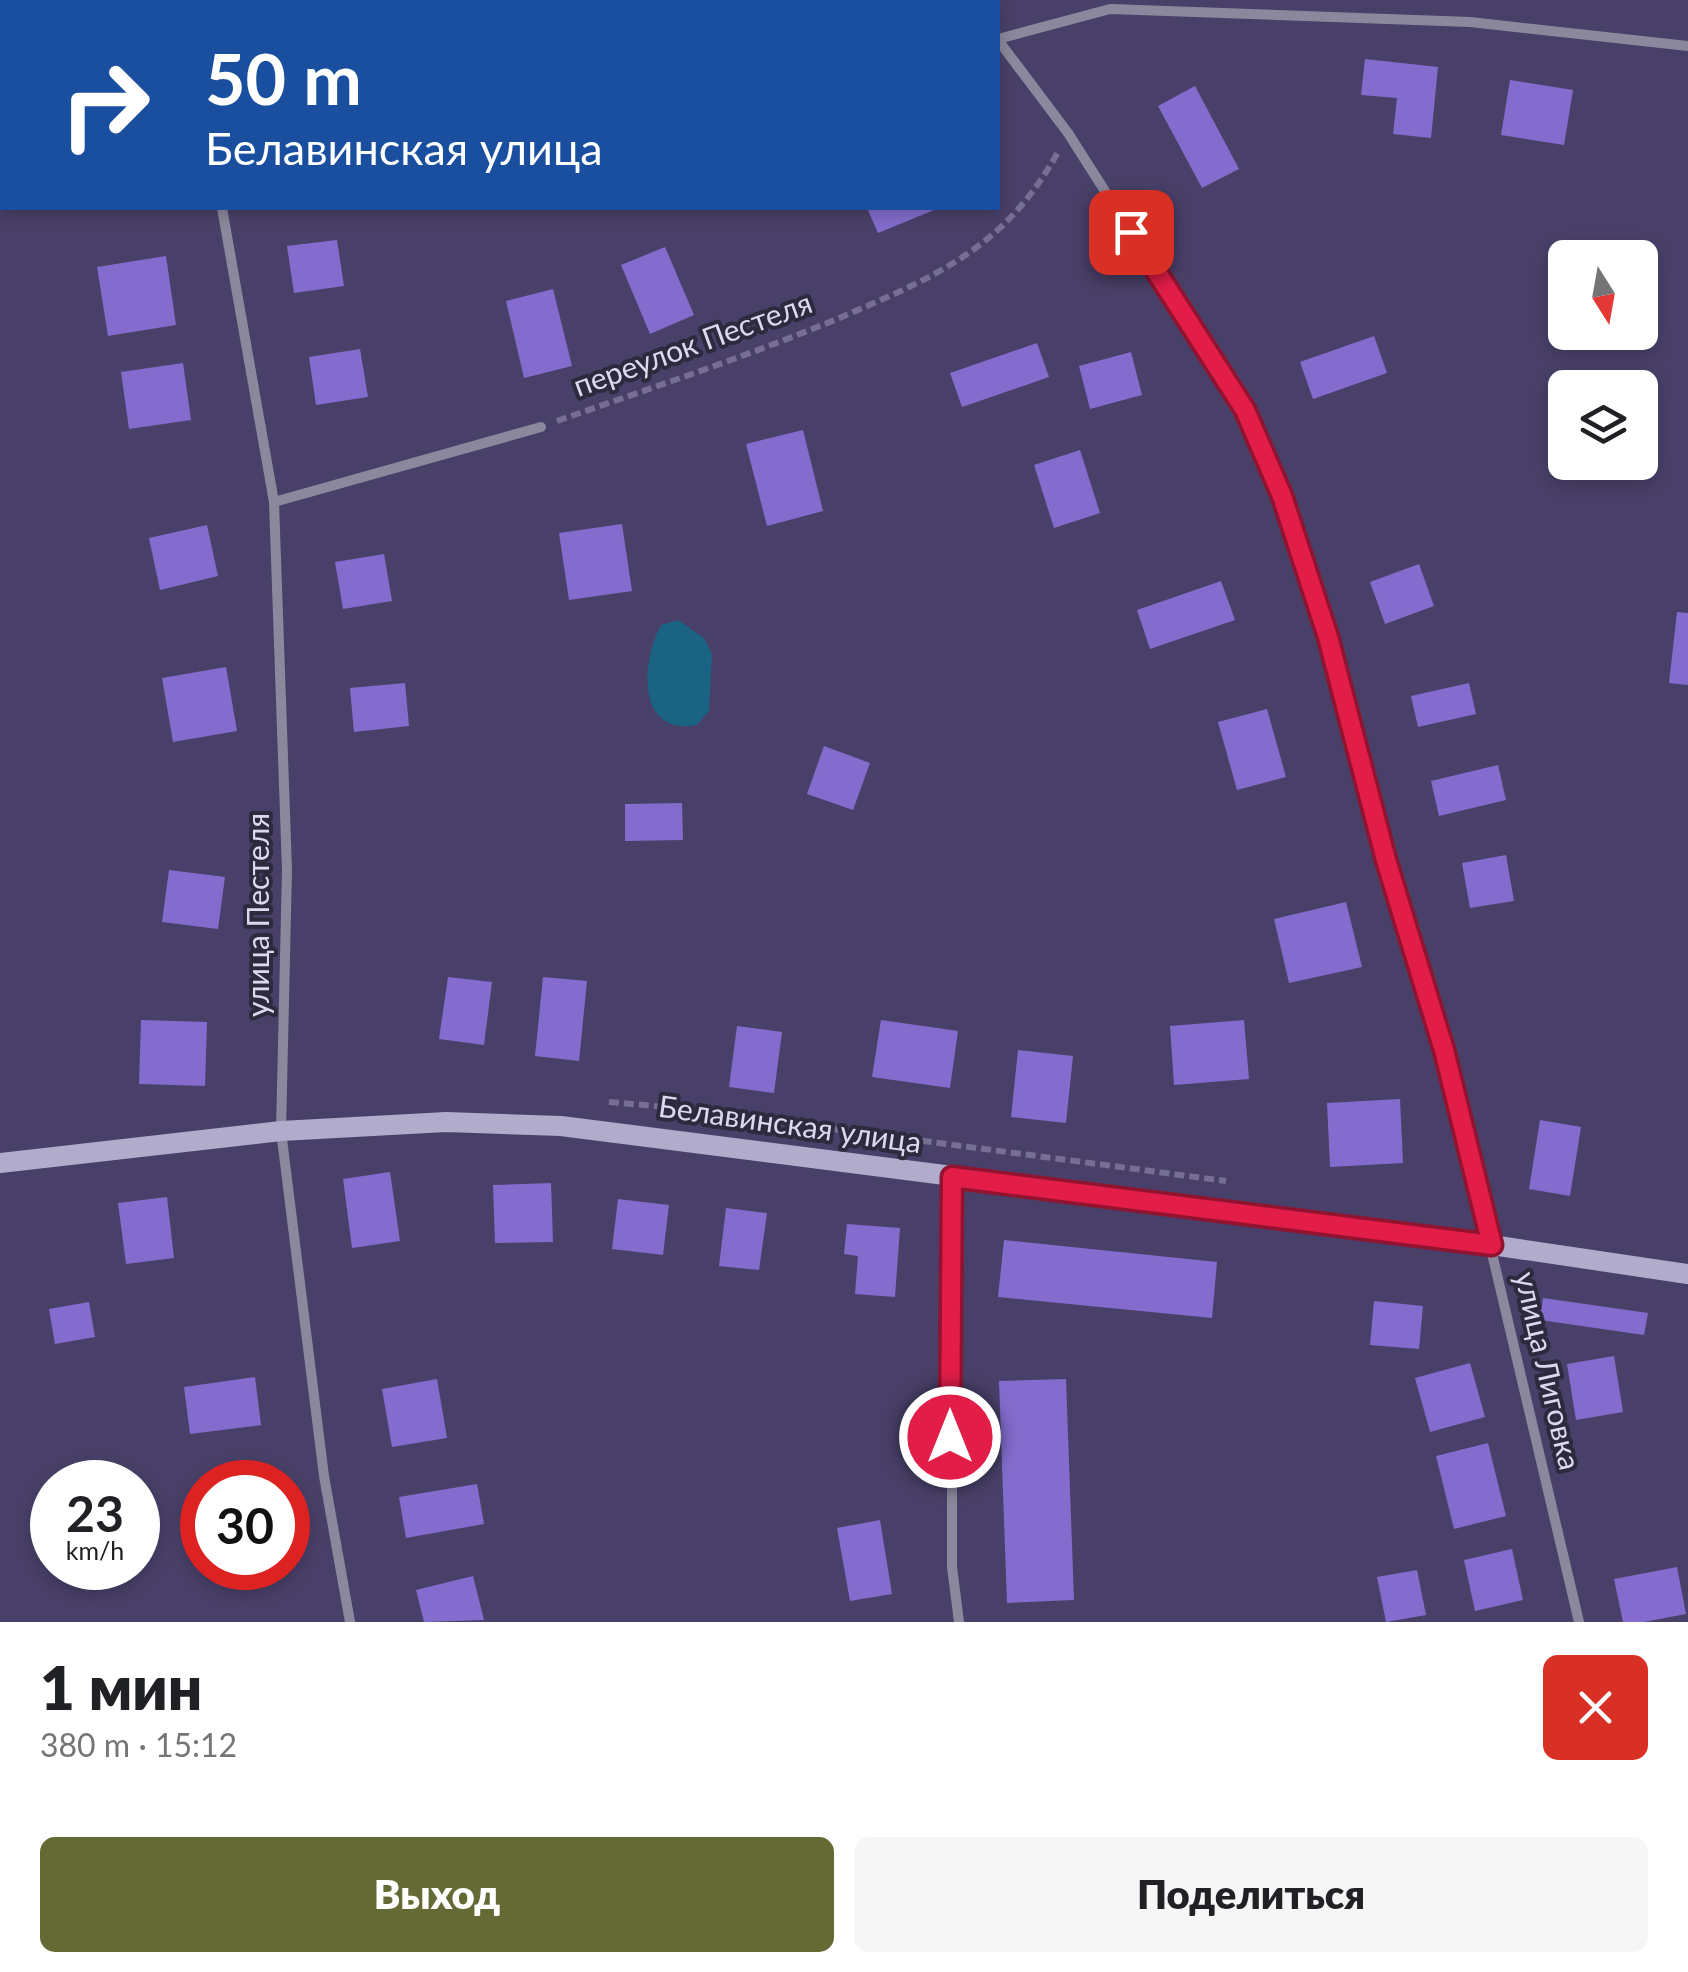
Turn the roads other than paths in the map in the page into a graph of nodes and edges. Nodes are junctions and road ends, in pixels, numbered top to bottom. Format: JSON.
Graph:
{"nodes":[{"id":1,"x":1000,"y":38,"type":"edge"},
{"id":2,"x":1000,"y":42,"type":"edge"},
{"id":3,"x":1688,"y":46,"type":"edge"},
{"id":4,"x":222,"y":210,"type":"edge"},
{"id":5,"x":540,"y":426,"type":"road end"},
{"id":6,"x":274,"y":502,"type":"junction"},
{"id":7,"x":281,"y":1130,"type":"junction"},
{"id":8,"x":0,"y":1163,"type":"edge"},
{"id":9,"x":952,"y":1177,"type":"junction"},
{"id":10,"x":1492,"y":1245,"type":"junction"},
{"id":11,"x":1688,"y":1274,"type":"edge"},
{"id":12,"x":350,"y":1622,"type":"edge"},
{"id":13,"x":959,"y":1622,"type":"edge"},
{"id":14,"x":1579,"y":1622,"type":"edge"}],
"edges":[{"from":1,"to":3,"type":"street"},
{"from":2,"to":10,"type":"street","name":"улица Лиговка"},
{"from":4,"to":6,"type":"street","name":"улица Пестеля"},
{"from":5,"to":6,"type":"street"},
{"from":6,"to":7,"type":"street","name":"улица Пестеля"},
{"from":7,"to":8,"type":"main road","name":"Белавинская улица"},
{"from":7,"to":9,"type":"main road","name":"Белавинская улица"},
{"from":7,"to":12,"type":"street","name":"улица Пестеля"},
{"from":9,"to":10,"type":"main road","name":"Белавинская улица"},
{"from":9,"to":13,"type":"street"},
{"from":10,"to":11,"type":"main road","name":"Белавинская улица"},
{"from":10,"to":14,"type":"street","name":"улица Лиговка"}]}
